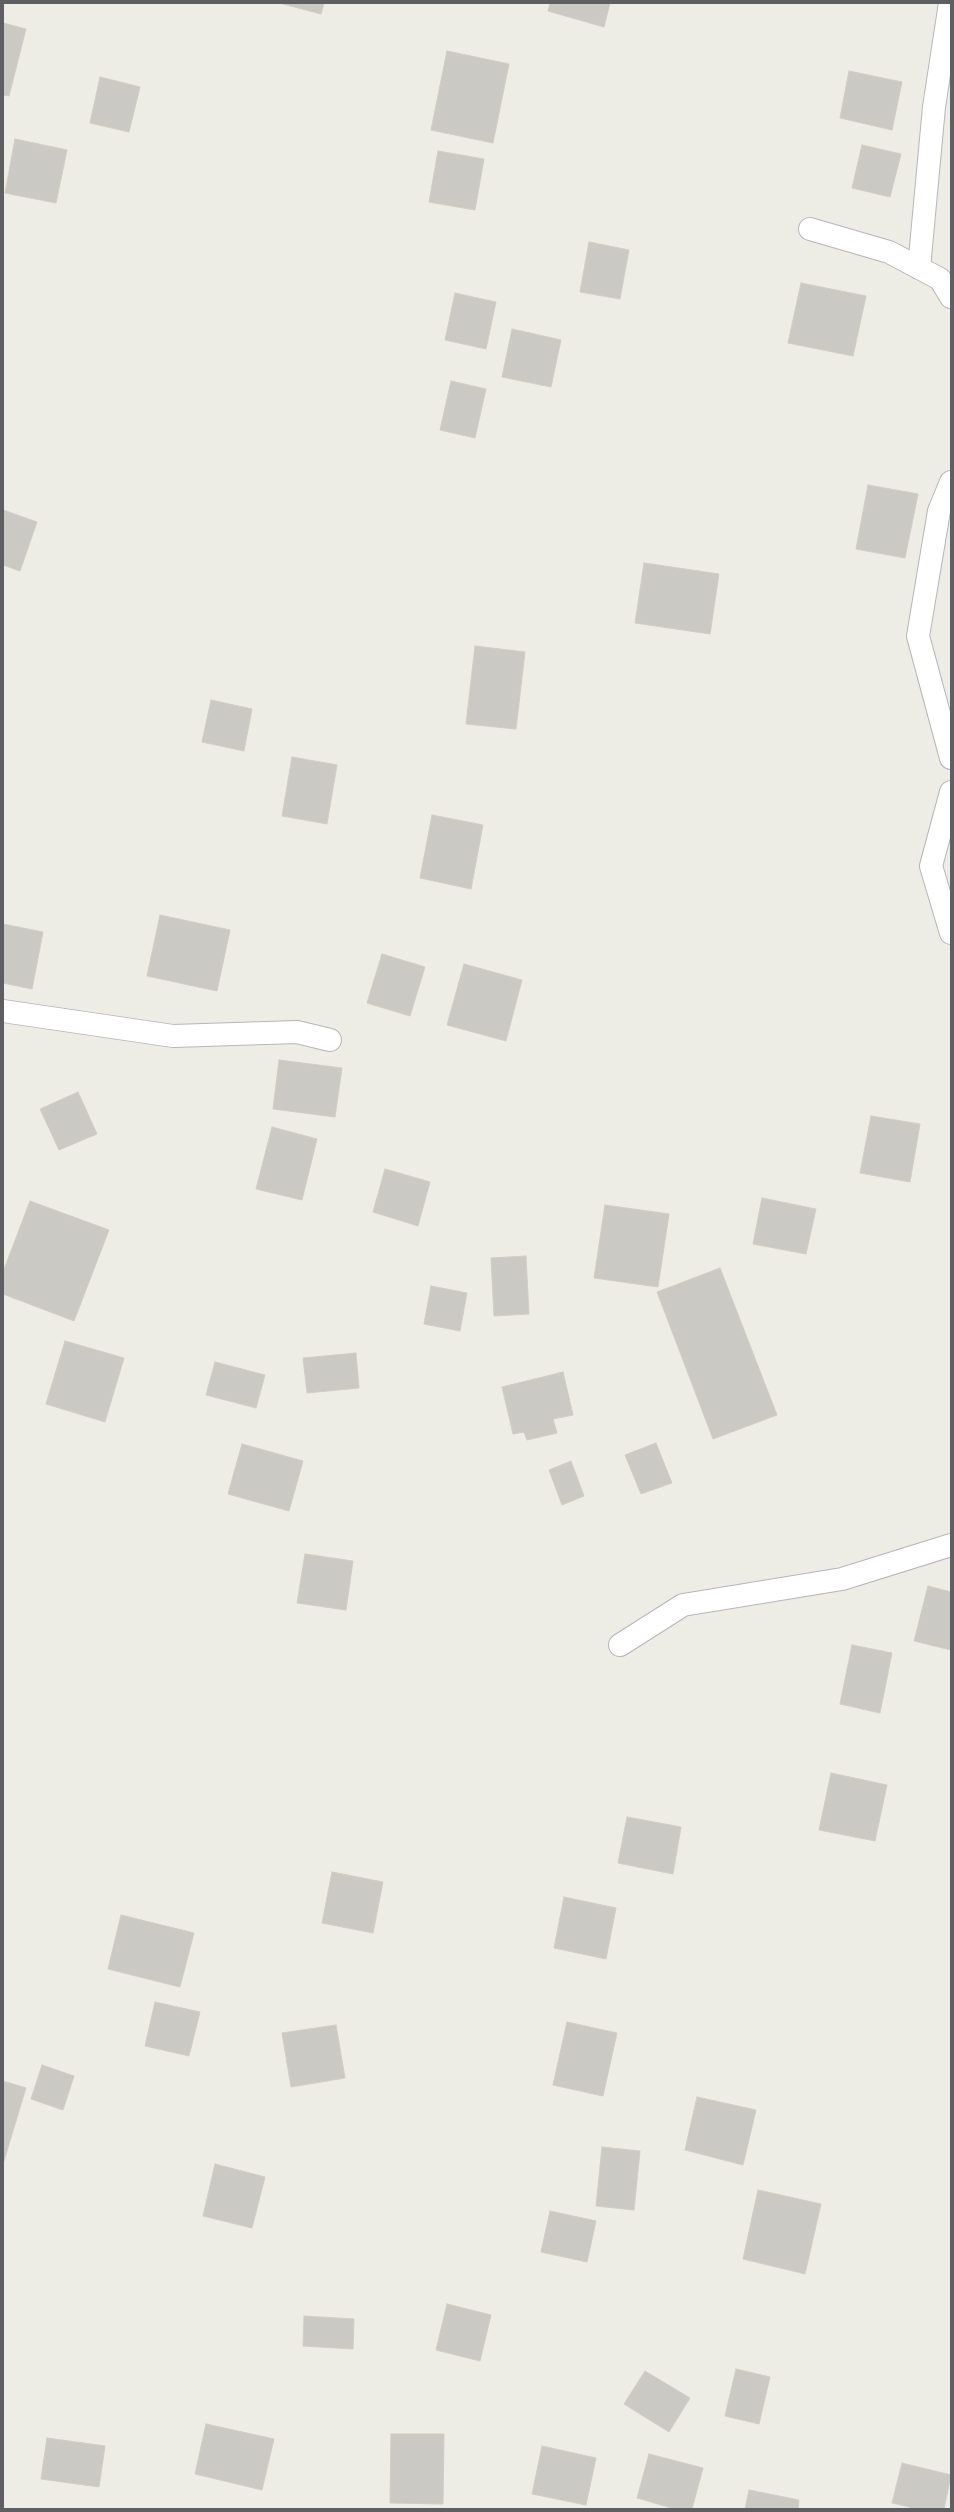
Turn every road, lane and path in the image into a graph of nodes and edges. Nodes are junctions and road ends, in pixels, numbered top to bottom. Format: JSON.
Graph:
{"nodes":[{"id":1,"x":950,"y":3,"type":"edge"},
{"id":2,"x":810,"y":229,"type":"dead end"},
{"id":3,"x":919,"y":268,"type":"junction"},
{"id":4,"x":951,"y":297,"type":"edge"},
{"id":5,"x":951,"y":482,"type":"edge"},
{"id":6,"x":951,"y":758,"type":"edge"},
{"id":7,"x":951,"y":792,"type":"edge"},
{"id":8,"x":951,"y":934,"type":"edge"},
{"id":9,"x":3,"y":1012,"type":"edge"},
{"id":10,"x":330,"y":1040,"type":"dead end"},
{"id":11,"x":951,"y":1545,"type":"edge"},
{"id":12,"x":620,"y":1645,"type":"dead end"}],
"edges":[{"from":1,"to":3,"type":"street"},
{"from":2,"to":3,"type":"street"},
{"from":3,"to":4,"type":"street"},
{"from":5,"to":6,"type":"street"},
{"from":7,"to":8,"type":"street"},
{"from":9,"to":10,"type":"street"},
{"from":11,"to":12,"type":"street"}]}
